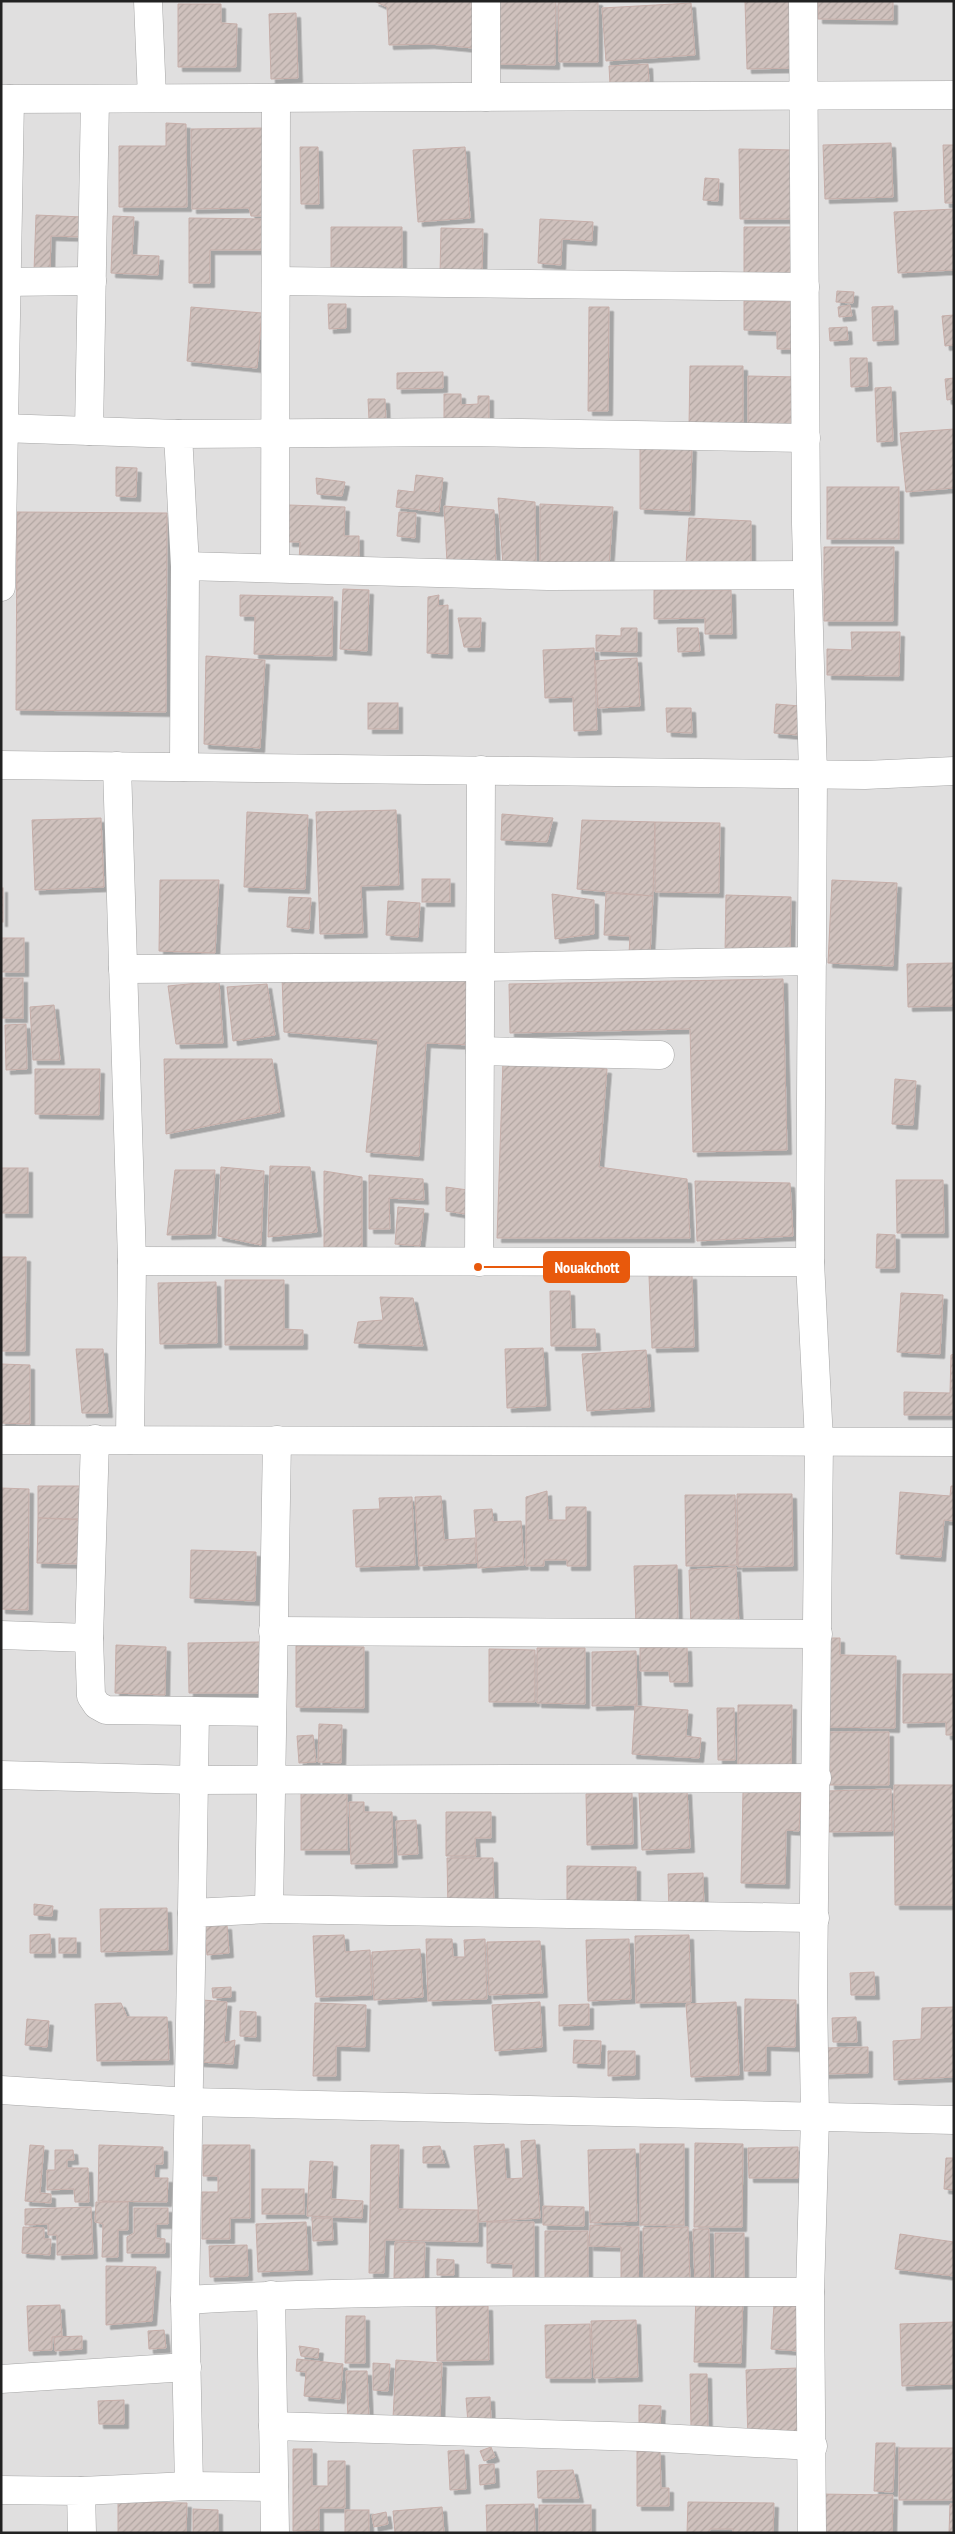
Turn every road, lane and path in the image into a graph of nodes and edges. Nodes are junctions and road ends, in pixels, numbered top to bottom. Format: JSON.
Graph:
{"nodes":[{"id":1,"x":148,"y":1,"type":"edge"},
{"id":2,"x":486,"y":1,"type":"edge"},
{"id":3,"x":803,"y":1,"type":"edge"},
{"id":4,"x":954,"y":95,"type":"edge"},
{"id":5,"x":803,"y":96,"type":"junction"},
{"id":6,"x":486,"y":97,"type":"junction"},
{"id":7,"x":152,"y":98,"type":"junction"},
{"id":8,"x":276,"y":98,"type":"junction"},
{"id":9,"x":6,"y":99,"type":"edge"},
{"id":10,"x":94,"y":99,"type":"junction"},
{"id":11,"x":92,"y":280,"type":"junction"},
{"id":12,"x":276,"y":281,"type":"junction"},
{"id":13,"x":4,"y":282,"type":"edge"},
{"id":14,"x":804,"y":288,"type":"junction"},
{"id":15,"x":3,"y":428,"type":"edge"},
{"id":16,"x":90,"y":431,"type":"junction"},
{"id":17,"x":178,"y":434,"type":"junction"},
{"id":18,"x":276,"y":435,"type":"junction"},
{"id":19,"x":806,"y":438,"type":"junction"},
{"id":20,"x":185,"y":566,"type":"junction"},
{"id":21,"x":275,"y":568,"type":"junction"},
{"id":22,"x":807,"y":575,"type":"junction"},
{"id":23,"x":1,"y":580,"type":"edge"},
{"id":24,"x":1,"y":587,"type":"edge"},
{"id":25,"x":1,"y":765,"type":"edge"},
{"id":26,"x":117,"y":766,"type":"junction"},
{"id":27,"x":184,"y":767,"type":"junction"},
{"id":28,"x":482,"y":770,"type":"junction"},
{"id":29,"x":954,"y":771,"type":"edge"},
{"id":30,"x":813,"y":774,"type":"junction"},
{"id":31,"x":812,"y":961,"type":"junction"},
{"id":32,"x":481,"y":967,"type":"junction"},
{"id":33,"x":123,"y":969,"type":"junction"},
{"id":34,"x":480,"y":1051,"type":"junction"},
{"id":35,"x":660,"y":1056,"type":"dead end"},
{"id":36,"x":132,"y":1261,"type":"junction"},
{"id":37,"x":479,"y":1262,"type":"junction"},
{"id":38,"x":810,"y":1262,"type":"junction"},
{"id":39,"x":95,"y":1439,"type":"junction"},
{"id":40,"x":1,"y":1440,"type":"edge"},
{"id":41,"x":130,"y":1440,"type":"junction"},
{"id":42,"x":277,"y":1440,"type":"junction"},
{"id":43,"x":820,"y":1441,"type":"junction"},
{"id":44,"x":954,"y":1442,"type":"edge"},
{"id":45,"x":273,"y":1631,"type":"junction"},
{"id":46,"x":818,"y":1634,"type":"junction"},
{"id":47,"x":1,"y":1636,"type":"edge"},
{"id":48,"x":88,"y":1638,"type":"junction"},
{"id":49,"x":195,"y":1711,"type":"junction"},
{"id":50,"x":272,"y":1712,"type":"junction"},
{"id":51,"x":1,"y":1775,"type":"edge"},
{"id":52,"x":271,"y":1778,"type":"junction"},
{"id":53,"x":816,"y":1778,"type":"junction"},
{"id":54,"x":194,"y":1780,"type":"junction"},
{"id":55,"x":269,"y":1909,"type":"junction"},
{"id":56,"x":192,"y":1913,"type":"junction"},
{"id":57,"x":815,"y":1918,"type":"junction"},
{"id":58,"x":1,"y":2090,"type":"edge"},
{"id":59,"x":189,"y":2102,"type":"junction"},
{"id":60,"x":815,"y":2118,"type":"junction"},
{"id":61,"x":954,"y":2120,"type":"edge"},
{"id":62,"x":810,"y":2292,"type":"junction"},
{"id":63,"x":271,"y":2295,"type":"junction"},
{"id":64,"x":185,"y":2300,"type":"junction"},
{"id":65,"x":187,"y":2367,"type":"junction"},
{"id":66,"x":1,"y":2379,"type":"edge"},
{"id":67,"x":273,"y":2426,"type":"junction"},
{"id":68,"x":813,"y":2446,"type":"junction"},
{"id":69,"x":189,"y":2486,"type":"junction"},
{"id":70,"x":274,"y":2487,"type":"junction"},
{"id":71,"x":1,"y":2490,"type":"edge"},
{"id":72,"x":82,"y":2491,"type":"junction"},
{"id":73,"x":82,"y":2533,"type":"edge"},
{"id":74,"x":275,"y":2533,"type":"edge"},
{"id":75,"x":812,"y":2533,"type":"edge"}],
"edges":[{"from":1,"to":7,"type":"street"},
{"from":2,"to":6,"type":"street"},
{"from":3,"to":5,"type":"street"},
{"from":4,"to":5,"type":"street"},
{"from":5,"to":6,"type":"street"},
{"from":5,"to":14,"type":"street"},
{"from":6,"to":8,"type":"street"},
{"from":7,"to":8,"type":"street"},
{"from":7,"to":10,"type":"street"},
{"from":8,"to":12,"type":"street"},
{"from":9,"to":10,"type":"street"},
{"from":9,"to":13,"type":"street"},
{"from":10,"to":11,"type":"street"},
{"from":11,"to":13,"type":"street"},
{"from":11,"to":16,"type":"street"},
{"from":12,"to":14,"type":"street"},
{"from":12,"to":18,"type":"street"},
{"from":13,"to":15,"type":"street"},
{"from":14,"to":19,"type":"street"},
{"from":15,"to":16,"type":"street"},
{"from":15,"to":23,"type":"street"},
{"from":16,"to":17,"type":"street"},
{"from":17,"to":18,"type":"street"},
{"from":17,"to":20,"type":"street"},
{"from":18,"to":19,"type":"street"},
{"from":18,"to":21,"type":"street"},
{"from":19,"to":22,"type":"street"},
{"from":20,"to":21,"type":"street"},
{"from":20,"to":27,"type":"street"},
{"from":21,"to":22,"type":"street"},
{"from":22,"to":30,"type":"street"},
{"from":23,"to":24,"type":"street"},
{"from":25,"to":26,"type":"street"},
{"from":26,"to":27,"type":"street"},
{"from":26,"to":33,"type":"street"},
{"from":27,"to":28,"type":"street"},
{"from":28,"to":30,"type":"street"},
{"from":28,"to":32,"type":"street"},
{"from":29,"to":30,"type":"street"},
{"from":30,"to":31,"type":"street"},
{"from":31,"to":32,"type":"street"},
{"from":31,"to":38,"type":"street"},
{"from":32,"to":33,"type":"street"},
{"from":32,"to":34,"type":"street"},
{"from":33,"to":36,"type":"street"},
{"from":34,"to":35,"type":"street"},
{"from":34,"to":37,"type":"street"},
{"from":36,"to":37,"type":"street"},
{"from":36,"to":41,"type":"street"},
{"from":37,"to":38,"type":"street"},
{"from":38,"to":43,"type":"street"},
{"from":39,"to":40,"type":"street"},
{"from":39,"to":41,"type":"street"},
{"from":39,"to":48,"type":"street"},
{"from":41,"to":42,"type":"street"},
{"from":42,"to":43,"type":"street"},
{"from":42,"to":45,"type":"street"},
{"from":43,"to":44,"type":"street"},
{"from":43,"to":46,"type":"street"},
{"from":45,"to":46,"type":"street"},
{"from":45,"to":50,"type":"street"},
{"from":46,"to":53,"type":"street"},
{"from":47,"to":48,"type":"street"},
{"from":48,"to":49,"type":"street"},
{"from":49,"to":50,"type":"street"},
{"from":49,"to":54,"type":"street"},
{"from":50,"to":52,"type":"street"},
{"from":51,"to":54,"type":"street"},
{"from":52,"to":53,"type":"street"},
{"from":52,"to":54,"type":"street"},
{"from":52,"to":55,"type":"street"},
{"from":53,"to":57,"type":"street"},
{"from":54,"to":56,"type":"street"},
{"from":55,"to":56,"type":"street"},
{"from":55,"to":57,"type":"street"},
{"from":56,"to":59,"type":"street"},
{"from":57,"to":60,"type":"street"},
{"from":58,"to":59,"type":"street"},
{"from":59,"to":60,"type":"street"},
{"from":59,"to":64,"type":"street"},
{"from":60,"to":61,"type":"street"},
{"from":60,"to":62,"type":"street"},
{"from":62,"to":63,"type":"street"},
{"from":62,"to":68,"type":"street"},
{"from":63,"to":64,"type":"street"},
{"from":63,"to":67,"type":"street"},
{"from":64,"to":65,"type":"street"},
{"from":65,"to":66,"type":"street"},
{"from":65,"to":69,"type":"street"},
{"from":67,"to":68,"type":"street"},
{"from":67,"to":70,"type":"street"},
{"from":68,"to":75,"type":"street"},
{"from":69,"to":70,"type":"street"},
{"from":69,"to":72,"type":"street"},
{"from":70,"to":74,"type":"street"},
{"from":71,"to":72,"type":"street"},
{"from":72,"to":73,"type":"street"}]}
